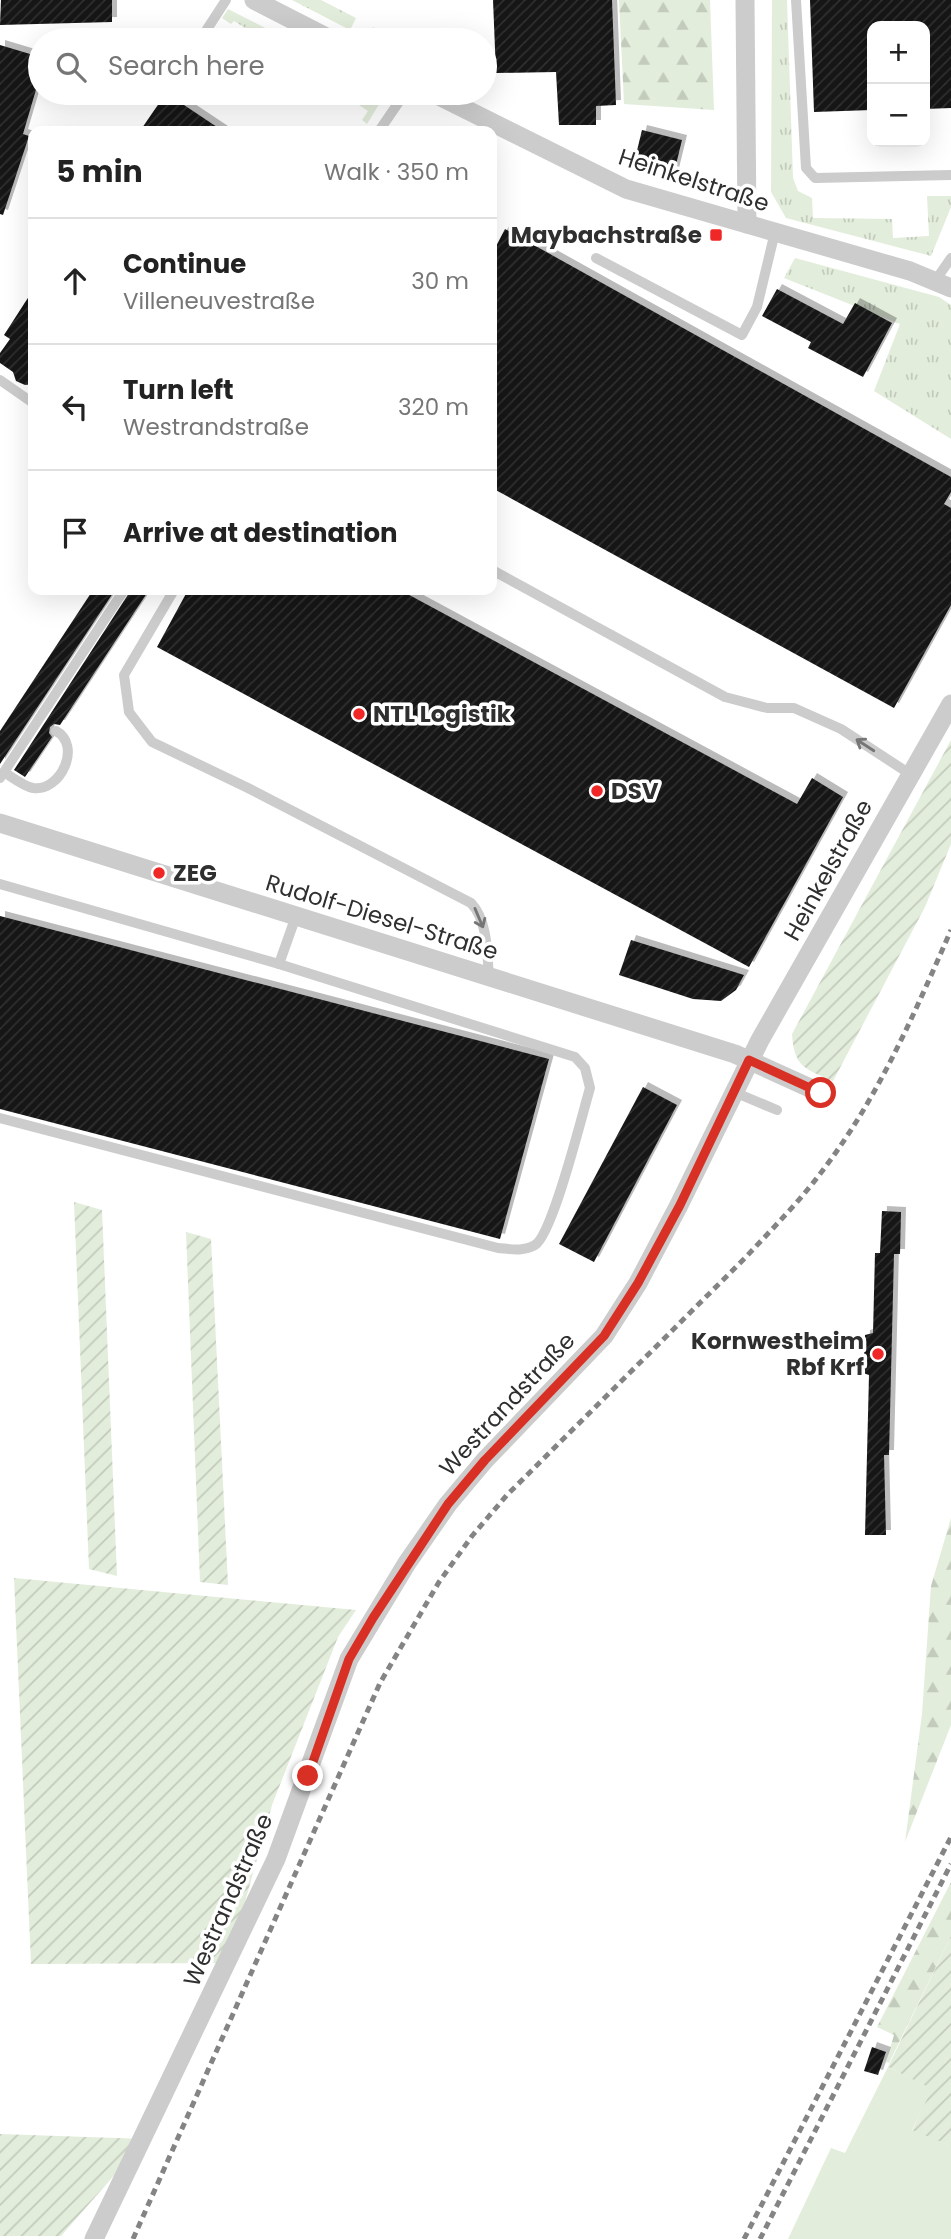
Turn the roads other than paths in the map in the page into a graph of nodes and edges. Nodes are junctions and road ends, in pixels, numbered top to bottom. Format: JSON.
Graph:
{"nodes":[{"id":1,"x":226,"y":0,"type":"edge"},
{"id":2,"x":254,"y":0,"type":"edge"},
{"id":3,"x":745,"y":0,"type":"edge"},
{"id":4,"x":796,"y":0,"type":"edge"},
{"id":5,"x":208,"y":28,"type":"edge"},
{"id":6,"x":309,"y":28,"type":"edge"},
{"id":7,"x":397,"y":105,"type":"edge"},
{"id":8,"x":457,"y":105,"type":"edge"},
{"id":9,"x":382,"y":126,"type":"edge"},
{"id":10,"x":951,"y":175,"type":"edge"},
{"id":11,"x":747,"y":224,"type":"junction"},
{"id":12,"x":775,"y":232,"type":"junction"},
{"id":13,"x":596,"y":258,"type":"dead end"},
{"id":14,"x":951,"y":258,"type":"edge"},
{"id":15,"x":943,"y":284,"type":"edge"},
{"id":16,"x":0,"y":380,"type":"edge"},
{"id":17,"x":28,"y":399,"type":"edge"},
{"id":18,"x":497,"y":573,"type":"edge"},
{"id":19,"x":121,"y":595,"type":"edge"},
{"id":20,"x":171,"y":595,"type":"edge"},
{"id":21,"x":951,"y":704,"type":"edge"},
{"id":22,"x":56,"y":731,"type":"dead end"},
{"id":23,"x":911,"y":774,"type":"junction"},
{"id":24,"x":2,"y":775,"type":"edge"},
{"id":25,"x":0,"y":823,"type":"edge"},
{"id":26,"x":0,"y":884,"type":"edge"},
{"id":27,"x":296,"y":916,"type":"junction"},
{"id":28,"x":279,"y":964,"type":"junction"},
{"id":29,"x":489,"y":977,"type":"junction"},
{"id":30,"x":749,"y":1060,"type":"junction"},
{"id":31,"x":734,"y":1092,"type":"junction"},
{"id":32,"x":821,"y":1093,"type":"dead end"},
{"id":33,"x":777,"y":1110,"type":"dead end"},
{"id":34,"x":0,"y":1118,"type":"edge"},
{"id":35,"x":93,"y":2239,"type":"edge"}],
"edges":[{"from":1,"to":5,"type":"lane"},
{"from":2,"to":6,"type":"street"},
{"from":3,"to":11,"type":"street"},
{"from":4,"to":10,"type":"lane"},
{"from":7,"to":9,"type":"lane"},
{"from":8,"to":11,"type":"street","name":"Heinkelstraße"},
{"from":11,"to":12,"type":"street","name":"Heinkelstraße"},
{"from":12,"to":13,"type":"lane"},
{"from":12,"to":15,"type":"street","name":"Heinkelstraße"},
{"from":14,"to":15,"type":"lane"},
{"from":16,"to":17,"type":"lane"},
{"from":23,"to":18,"type":"lane","one_way":true},
{"from":19,"to":24,"type":"lane"},
{"from":20,"to":29,"type":"lane","one_way":true},
{"from":21,"to":23,"type":"street","name":"Heinkelstraße"},
{"from":22,"to":24,"type":"lane"},
{"from":23,"to":30,"type":"street","name":"Heinkelstraße"},
{"from":25,"to":27,"type":"street","name":"Rudolf-Diesel-Straße"},
{"from":26,"to":28,"type":"lane"},
{"from":27,"to":28,"type":"lane"},
{"from":27,"to":29,"type":"street","name":"Rudolf-Diesel-Straße"},
{"from":28,"to":34,"type":"lane"},
{"from":29,"to":30,"type":"street","name":"Rudolf-Diesel-Straße"},
{"from":30,"to":31,"type":"street","name":"Westrandstraße"},
{"from":30,"to":32,"type":"street","name":"Rudolf-Diesel-Straße"},
{"from":31,"to":33,"type":"lane"},
{"from":31,"to":35,"type":"street","name":"Westrandstraße"}]}
